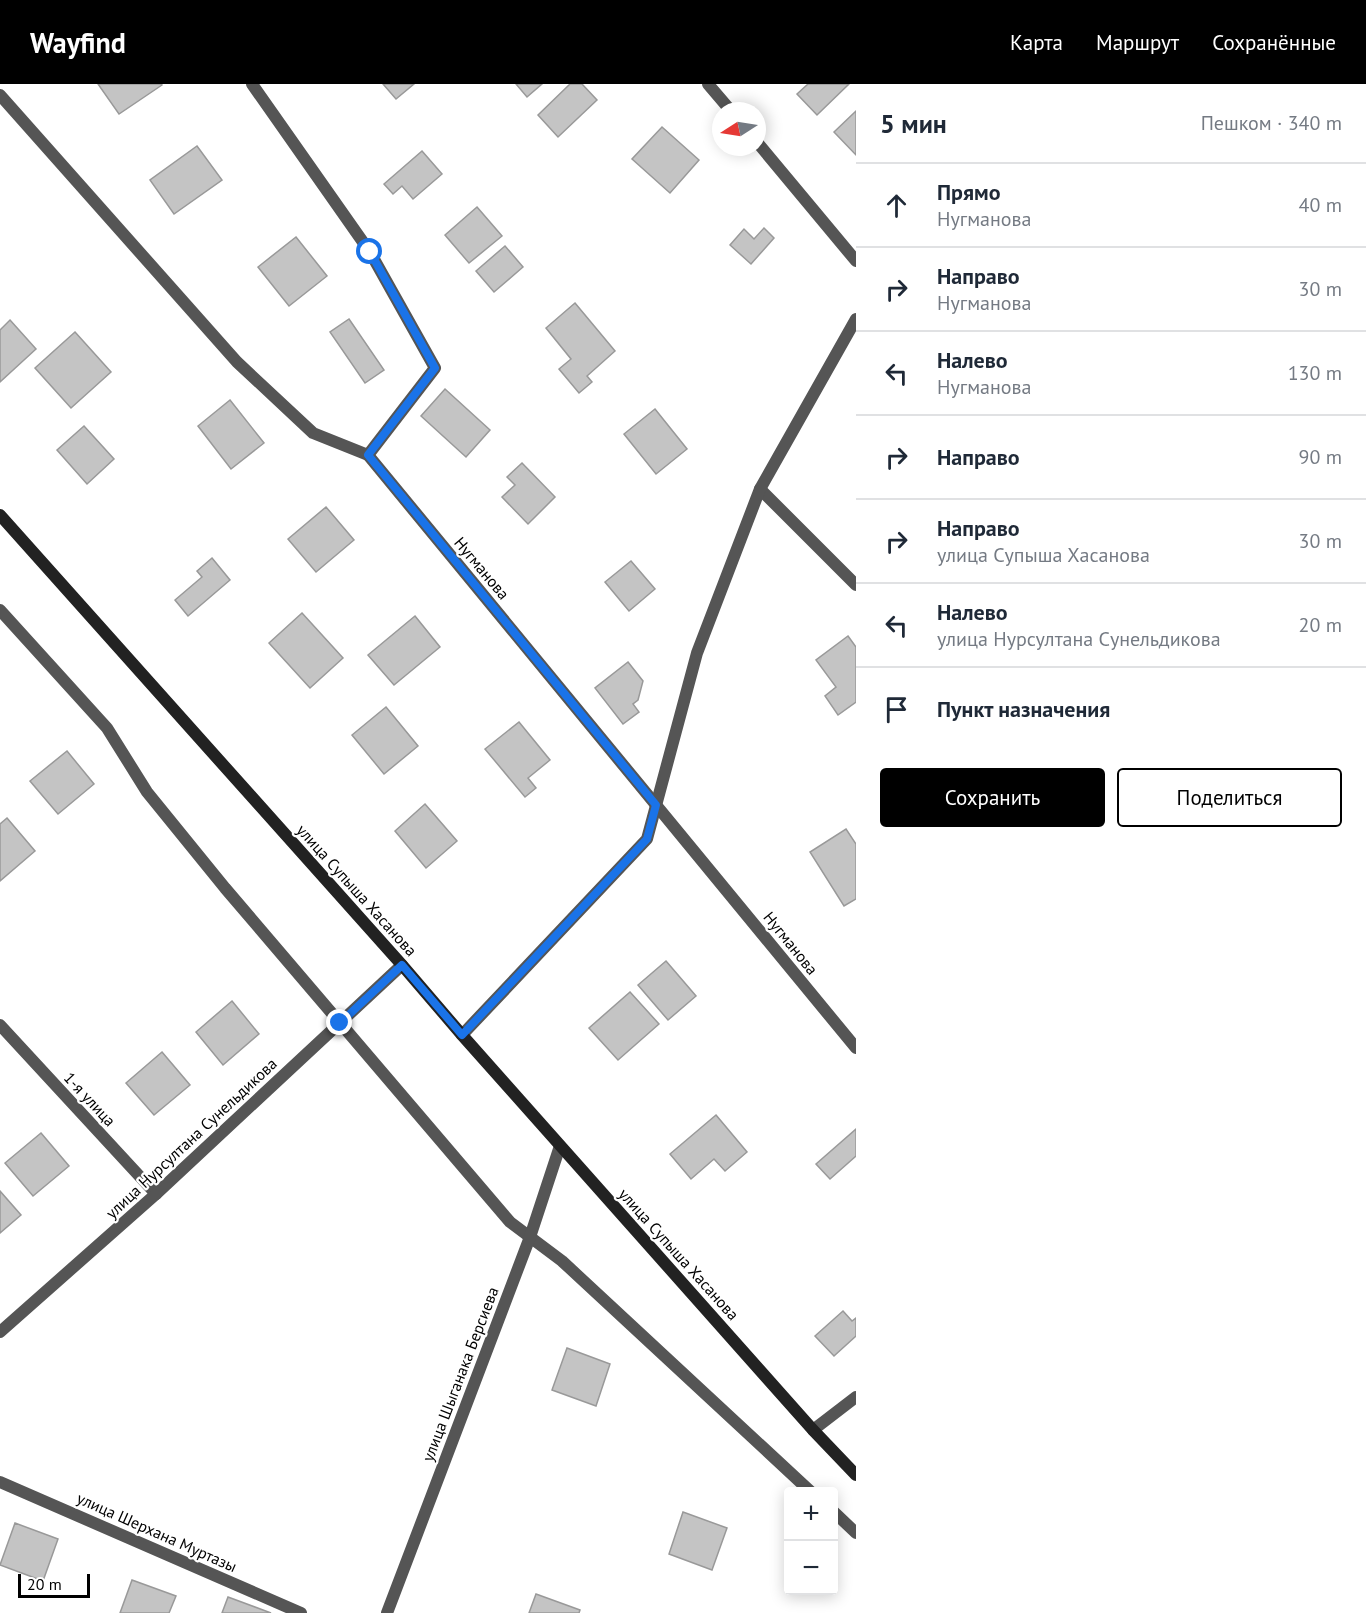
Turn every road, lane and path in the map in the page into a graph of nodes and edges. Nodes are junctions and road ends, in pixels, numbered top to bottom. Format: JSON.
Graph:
{"nodes":[{"id":1,"x":252,"y":84,"type":"edge"},
{"id":2,"x":708,"y":84,"type":"edge"},
{"id":3,"x":0,"y":95,"type":"edge"},
{"id":4,"x":723,"y":102,"type":"edge"},
{"id":5,"x":766,"y":153,"type":"edge"},
{"id":6,"x":856,"y":261,"type":"edge"},
{"id":7,"x":856,"y":319,"type":"edge"},
{"id":8,"x":368,"y":455,"type":"junction"},
{"id":9,"x":760,"y":489,"type":"junction"},
{"id":10,"x":0,"y":515,"type":"edge"},
{"id":11,"x":856,"y":585,"type":"edge"},
{"id":12,"x":0,"y":610,"type":"edge"},
{"id":13,"x":656,"y":805,"type":"junction"},
{"id":14,"x":402,"y":965,"type":"junction"},
{"id":15,"x":340,"y":1023,"type":"junction"},
{"id":16,"x":0,"y":1025,"type":"edge"},
{"id":17,"x":462,"y":1035,"type":"junction"},
{"id":18,"x":856,"y":1047,"type":"edge"},
{"id":19,"x":560,"y":1146,"type":"junction"},
{"id":20,"x":156,"y":1194,"type":"junction"},
{"id":21,"x":530,"y":1237,"type":"junction"},
{"id":22,"x":0,"y":1332,"type":"edge"},
{"id":23,"x":856,"y":1397,"type":"edge"},
{"id":24,"x":813,"y":1430,"type":"junction"},
{"id":25,"x":856,"y":1475,"type":"edge"},
{"id":26,"x":0,"y":1482,"type":"edge"},
{"id":27,"x":807,"y":1487,"type":"edge"},
{"id":28,"x":838,"y":1516,"type":"edge"},
{"id":29,"x":856,"y":1533,"type":"edge"},
{"id":30,"x":302,"y":1613,"type":"edge"},
{"id":31,"x":387,"y":1613,"type":"edge"}],
"edges":[{"from":1,"to":8,"type":"street"},
{"from":2,"to":4,"type":"street"},
{"from":3,"to":8,"type":"street"},
{"from":5,"to":6,"type":"street"},
{"from":7,"to":9,"type":"street"},
{"from":8,"to":13,"type":"street","name":"Нугманова"},
{"from":9,"to":11,"type":"street"},
{"from":9,"to":13,"type":"street"},
{"from":10,"to":14,"type":"street","name":"улица Супыша Хасанова"},
{"from":12,"to":15,"type":"street"},
{"from":13,"to":17,"type":"street"},
{"from":13,"to":18,"type":"street","name":"Нугманова"},
{"from":14,"to":15,"type":"street","name":"улица Нурсултана Сунельдикова"},
{"from":14,"to":17,"type":"street","name":"улица Супыша Хасанова"},
{"from":15,"to":20,"type":"street","name":"улица Нурсултана Сунельдикова"},
{"from":15,"to":21,"type":"street"},
{"from":16,"to":20,"type":"street","name":"1-я улица"},
{"from":17,"to":19,"type":"street","name":"улица Супыша Хасанова"},
{"from":19,"to":21,"type":"street","name":"улица Шыганака Берсиева"},
{"from":19,"to":24,"type":"street","name":"улица Супыша Хасанова"},
{"from":20,"to":22,"type":"street","name":"улица Нурсултана Сунельдикова"},
{"from":21,"to":27,"type":"street"},
{"from":21,"to":31,"type":"street","name":"улица Шыганака Берсиева"},
{"from":23,"to":24,"type":"street"},
{"from":24,"to":25,"type":"street","name":"улица Супыша Хасанова"},
{"from":26,"to":30,"type":"street","name":"улица Шерхана Муртазы"},
{"from":28,"to":29,"type":"street"}]}
